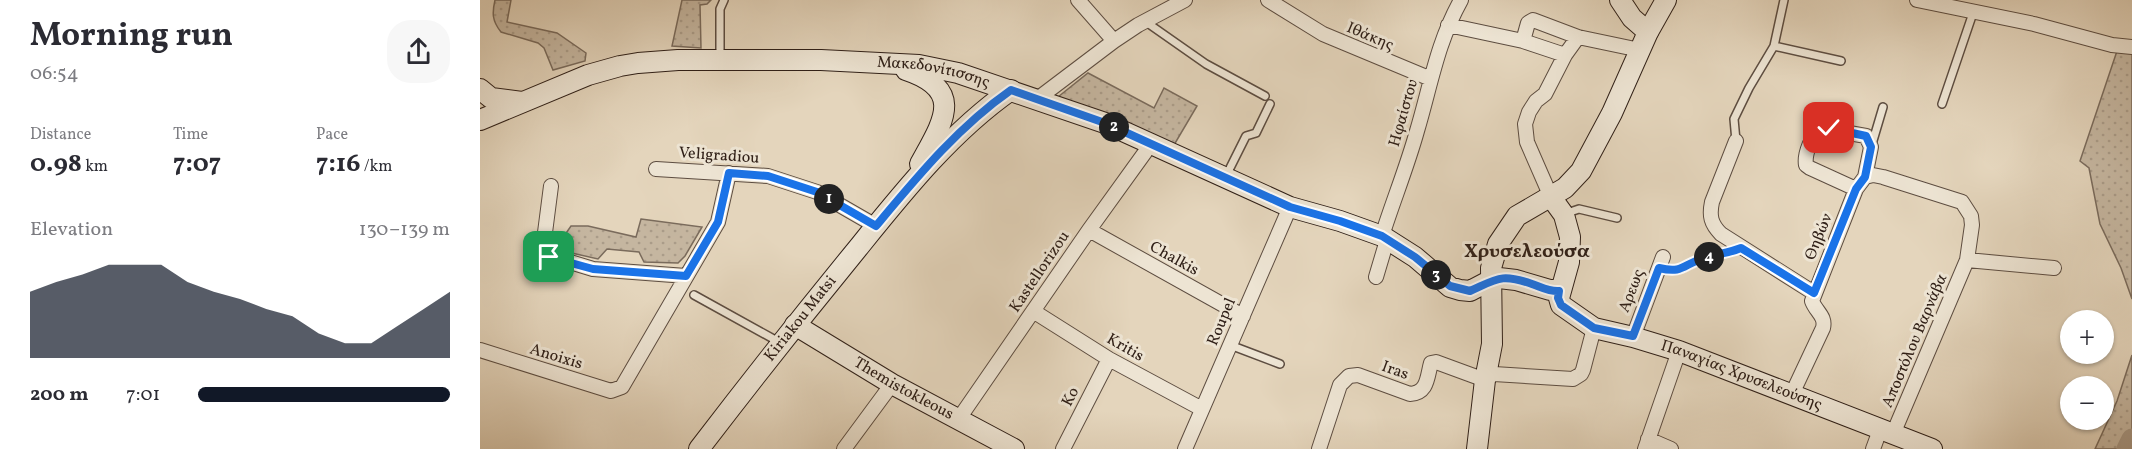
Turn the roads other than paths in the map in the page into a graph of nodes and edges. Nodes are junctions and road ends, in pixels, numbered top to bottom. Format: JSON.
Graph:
{"nodes":[{"id":1,"x":724,"y":0,"type":"edge"},
{"id":2,"x":1078,"y":0,"type":"edge"},
{"id":3,"x":1185,"y":0,"type":"edge"},
{"id":4,"x":1268,"y":0,"type":"edge"},
{"id":5,"x":1461,"y":0,"type":"edge"},
{"id":6,"x":1620,"y":0,"type":"edge"},
{"id":7,"x":1666,"y":0,"type":"edge"},
{"id":8,"x":1784,"y":0,"type":"edge"},
{"id":9,"x":1917,"y":0,"type":"edge"},
{"id":10,"x":1973,"y":13,"type":"junction"},
{"id":11,"x":1146,"y":21,"type":"junction"},
{"id":12,"x":1448,"y":25,"type":"junction"},
{"id":13,"x":1578,"y":37,"type":"junction"},
{"id":14,"x":1114,"y":41,"type":"junction"},
{"id":15,"x":1523,"y":41,"type":"junction"},
{"id":16,"x":1644,"y":41,"type":"junction"},
{"id":17,"x":1774,"y":46,"type":"junction"},
{"id":18,"x":2132,"y":47,"type":"edge"},
{"id":19,"x":1565,"y":55,"type":"junction"},
{"id":20,"x":720,"y":60,"type":"junction"},
{"id":21,"x":1841,"y":61,"type":"dead end"},
{"id":22,"x":886,"y":63,"type":"junction"},
{"id":23,"x":1431,"y":79,"type":"junction"},
{"id":24,"x":480,"y":88,"type":"edge"},
{"id":25,"x":1011,"y":90,"type":"junction"},
{"id":26,"x":1265,"y":96,"type":"dead end"},
{"id":27,"x":1036,"y":100,"type":"junction"},
{"id":28,"x":523,"y":102,"type":"junction"},
{"id":29,"x":1270,"y":104,"type":"dead end"},
{"id":30,"x":1942,"y":104,"type":"dead end"},
{"id":31,"x":1883,"y":107,"type":"dead end"},
{"id":32,"x":480,"y":120,"type":"edge"},
{"id":33,"x":1736,"y":141,"type":"joint"},
{"id":34,"x":1151,"y":144,"type":"junction"},
{"id":35,"x":1871,"y":147,"type":"junction"},
{"id":36,"x":656,"y":169,"type":"dead end"},
{"id":37,"x":729,"y":173,"type":"junction"},
{"id":38,"x":1865,"y":177,"type":"junction"},
{"id":39,"x":1225,"y":178,"type":"junction"},
{"id":40,"x":551,"y":186,"type":"dead end"},
{"id":41,"x":1856,"y":189,"type":"junction"},
{"id":42,"x":904,"y":192,"type":"junction"},
{"id":43,"x":1551,"y":197,"type":"junction"},
{"id":44,"x":1290,"y":207,"type":"junction"},
{"id":45,"x":1564,"y":215,"type":"junction"},
{"id":46,"x":1617,"y":218,"type":"dead end"},
{"id":47,"x":876,"y":226,"type":"junction"},
{"id":48,"x":1089,"y":230,"type":"junction"},
{"id":49,"x":1384,"y":238,"type":"junction"},
{"id":50,"x":1741,"y":248,"type":"junction"},
{"id":51,"x":1967,"y":261,"type":"junction"},
{"id":52,"x":1661,"y":262,"type":"joint"},
{"id":53,"x":2054,"y":268,"type":"dead end"},
{"id":54,"x":686,"y":276,"type":"junction"},
{"id":55,"x":1376,"y":277,"type":"dead end"},
{"id":56,"x":1491,"y":280,"type":"junction"},
{"id":57,"x":1559,"y":291,"type":"junction"},
{"id":58,"x":1814,"y":293,"type":"junction"},
{"id":59,"x":694,"y":295,"type":"dead end"},
{"id":60,"x":1033,"y":311,"type":"junction"},
{"id":61,"x":1243,"y":316,"type":"junction"},
{"id":62,"x":795,"y":325,"type":"junction"},
{"id":63,"x":1594,"y":328,"type":"junction"},
{"id":64,"x":1633,"y":336,"type":"junction"},
{"id":65,"x":781,"y":343,"type":"junction"},
{"id":66,"x":1230,"y":345,"type":"junction"},
{"id":67,"x":480,"y":350,"type":"edge"},
{"id":68,"x":1679,"y":351,"type":"junction"},
{"id":69,"x":1109,"y":359,"type":"junction"},
{"id":70,"x":1280,"y":364,"type":"dead end"},
{"id":71,"x":1485,"y":380,"type":"junction"},
{"id":72,"x":892,"y":384,"type":"junction"},
{"id":73,"x":1792,"y":394,"type":"junction"},
{"id":74,"x":1202,"y":409,"type":"junction"},
{"id":75,"x":958,"y":420,"type":"junction"},
{"id":76,"x":1887,"y":432,"type":"junction"},
{"id":77,"x":1646,"y":444,"type":"edge"},
{"id":78,"x":699,"y":449,"type":"edge"},
{"id":79,"x":844,"y":449,"type":"edge"},
{"id":80,"x":1014,"y":449,"type":"edge"},
{"id":81,"x":1063,"y":449,"type":"edge"},
{"id":82,"x":1185,"y":449,"type":"edge"},
{"id":83,"x":1319,"y":449,"type":"edge"},
{"id":84,"x":1477,"y":449,"type":"edge"},
{"id":85,"x":1671,"y":449,"type":"edge"},
{"id":86,"x":1873,"y":449,"type":"edge"},
{"id":87,"x":1932,"y":449,"type":"edge"}],
"edges":[{"from":1,"to":20,"type":"lane"},
{"from":2,"to":14,"type":"street"},
{"from":3,"to":11,"type":"street"},
{"from":4,"to":23,"type":"street","name":"Ιθάκης"},
{"from":5,"to":12,"type":"street","name":"Ηφαίστου"},
{"from":6,"to":16,"type":"main road"},
{"from":7,"to":16,"type":"main road"},
{"from":8,"to":17,"type":"lane"},
{"from":9,"to":10,"type":"street"},
{"from":10,"to":18,"type":"street"},
{"from":10,"to":30,"type":"lane"},
{"from":11,"to":14,"type":"street"},
{"from":11,"to":26,"type":"lane"},
{"from":12,"to":15,"type":"street"},
{"from":12,"to":23,"type":"street","name":"Ηφαίστου"},
{"from":13,"to":15,"type":"street"},
{"from":13,"to":16,"type":"street"},
{"from":13,"to":19,"type":"street"},
{"from":14,"to":27,"type":"street"},
{"from":15,"to":19,"type":"street"},
{"from":16,"to":43,"type":"main road"},
{"from":17,"to":21,"type":"lane"},
{"from":17,"to":33,"type":"lane"},
{"from":19,"to":43,"type":"street"},
{"from":20,"to":22,"type":"main road","name":"Μακεδονίτισσης"},
{"from":20,"to":28,"type":"main road","name":"Μακεδονίτισσης"},
{"from":22,"to":25,"type":"main road","name":"Μακεδονίτισσης"},
{"from":22,"to":42,"type":"main road","name":"Kiriakou Matsi"},
{"from":23,"to":49,"type":"street","name":"Ηφαίστου"},
{"from":24,"to":28,"type":"main road"},
{"from":25,"to":27,"type":"main road","name":"Μακεδονίτισσης"},
{"from":25,"to":42,"type":"main road","name":"Kiriakou Matsi"},
{"from":27,"to":34,"type":"main road","name":"Μακεδονίτισσης"},
{"from":28,"to":32,"type":"main road","name":"Μακεδονίτισσης"},
{"from":29,"to":39,"type":"lane"},
{"from":31,"to":35,"type":"lane"},
{"from":33,"to":50,"type":"street"},
{"from":34,"to":39,"type":"main road","name":"Μακεδονίτισσης"},
{"from":34,"to":48,"type":"street","name":"Kastellorizou"},
{"from":35,"to":38,"type":"street"},
{"from":35,"to":41,"type":"street"},
{"from":36,"to":37,"type":"street","name":"Veligradiou"},
{"from":37,"to":47,"type":"street","name":"Veligradiou"},
{"from":37,"to":54,"type":"street"},
{"from":38,"to":41,"type":"street"},
{"from":38,"to":51,"type":"street","name":"Αποστόλου Βαρνάβα"},
{"from":39,"to":44,"type":"main road","name":"Μακεδονίτισσης"},
{"from":40,"to":54,"type":"street"},
{"from":41,"to":58,"type":"street","name":"Θηβών"},
{"from":42,"to":47,"type":"main road","name":"Kiriakou Matsi"},
{"from":43,"to":45,"type":"main road"},
{"from":43,"to":56,"type":"main road"},
{"from":44,"to":49,"type":"main road","name":"Μακεδονίτισσης"},
{"from":44,"to":61,"type":"street","name":"Roupel"},
{"from":45,"to":46,"type":"lane"},
{"from":45,"to":57,"type":"main road"},
{"from":47,"to":62,"type":"main road","name":"Kiriakou Matsi"},
{"from":48,"to":60,"type":"street","name":"Kastellorizou"},
{"from":48,"to":61,"type":"street","name":"Chalkis"},
{"from":49,"to":55,"type":"street","name":"Ηφαίστου"},
{"from":49,"to":56,"type":"main road","name":"Μακεδονίτισσης"},
{"from":50,"to":52,"type":"lane"},
{"from":50,"to":58,"type":"street"},
{"from":51,"to":53,"type":"street","name":"Αποστόλου Βαρνάβα"},
{"from":51,"to":76,"type":"street","name":"Αποστόλου Βαρνάβα"},
{"from":52,"to":64,"type":"street","name":"Αρεως"},
{"from":54,"to":67,"type":"street","name":"Anoixis"},
{"from":56,"to":57,"type":"main road"},
{"from":56,"to":71,"type":"main road"},
{"from":57,"to":63,"type":"main road","name":"Παναγίας Χρυσελεούσης"},
{"from":58,"to":73,"type":"street"},
{"from":59,"to":65,"type":"lane"},
{"from":60,"to":69,"type":"street","name":"Kritis"},
{"from":60,"to":75,"type":"street","name":"Kastellorizou"},
{"from":61,"to":66,"type":"street","name":"Roupel"},
{"from":62,"to":65,"type":"main road","name":"Kiriakou Matsi"},
{"from":62,"to":72,"type":"main road","name":"Themistokleous"},
{"from":63,"to":64,"type":"main road","name":"Παναγίας Χρυσελεούσης"},
{"from":63,"to":71,"type":"street"},
{"from":64,"to":68,"type":"main road","name":"Παναγίας Χρυσελεούσης"},
{"from":65,"to":78,"type":"main road","name":"Kiriakou Matsi"},
{"from":66,"to":70,"type":"lane"},
{"from":66,"to":74,"type":"street","name":"Roupel"},
{"from":68,"to":73,"type":"main road","name":"Παναγίας Χρυσελεούσης"},
{"from":68,"to":77,"type":"street"},
{"from":69,"to":74,"type":"street","name":"Kritis"},
{"from":69,"to":81,"type":"street","name":"Ko"},
{"from":71,"to":83,"type":"street","name":"Iras"},
{"from":71,"to":84,"type":"main road"},
{"from":72,"to":75,"type":"main road","name":"Themistokleous"},
{"from":72,"to":79,"type":"street"},
{"from":73,"to":76,"type":"main road","name":"Παναγίας Χρυσελεούσης"},
{"from":74,"to":82,"type":"street","name":"Roupel"},
{"from":75,"to":80,"type":"main road","name":"Themistokleous"},
{"from":76,"to":86,"type":"street","name":"Αποστόλου Βαρνάβα"},
{"from":76,"to":87,"type":"main road","name":"Παναγίας Χρυσελεούσης"},
{"from":77,"to":85,"type":"street"}]}
